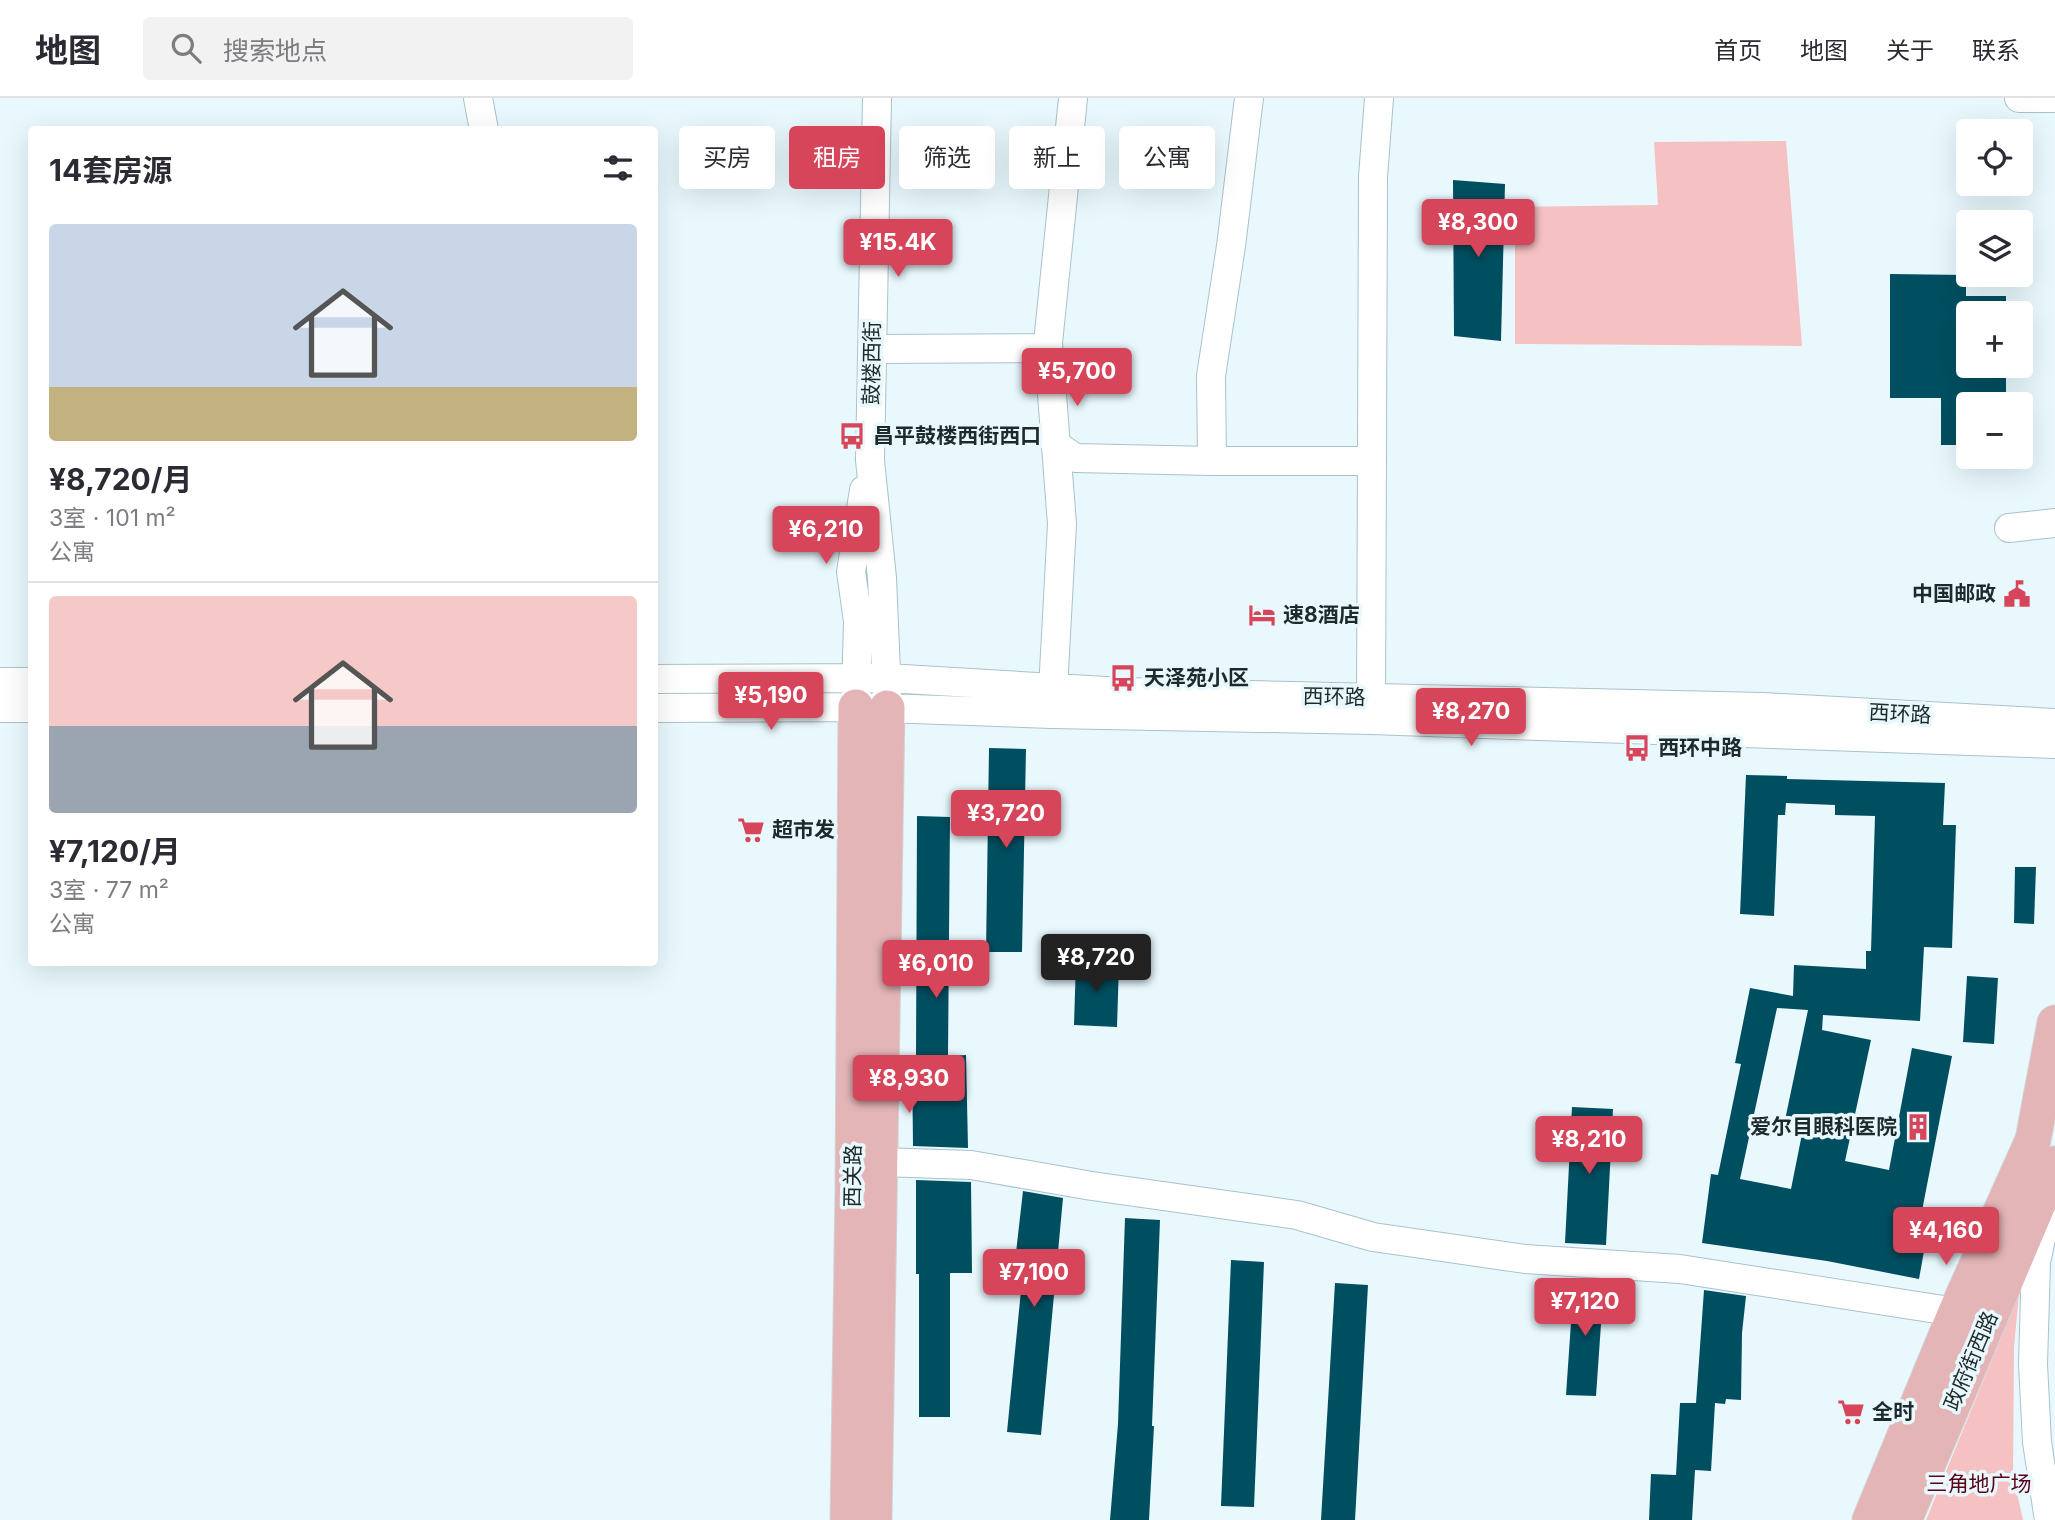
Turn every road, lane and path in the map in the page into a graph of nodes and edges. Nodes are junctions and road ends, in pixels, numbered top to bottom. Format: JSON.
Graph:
{"nodes":[{"id":1,"x":478,"y":98,"type":"edge"},
{"id":2,"x":877,"y":98,"type":"edge"},
{"id":3,"x":1073,"y":98,"type":"edge"},
{"id":4,"x":1249,"y":98,"type":"edge"},
{"id":5,"x":1379,"y":98,"type":"edge"},
{"id":6,"x":2019,"y":98,"type":"edge"},
{"id":7,"x":2055,"y":98,"type":"edge"},
{"id":8,"x":483,"y":126,"type":"edge"},
{"id":9,"x":1048,"y":348,"type":"junction"},
{"id":10,"x":872,"y":349,"type":"junction"},
{"id":11,"x":1055,"y":444,"type":"junction"},
{"id":12,"x":1212,"y":461,"type":"junction"},
{"id":13,"x":1372,"y":461,"type":"junction"},
{"id":14,"x":2055,"y":523,"type":"edge"},
{"id":15,"x":2009,"y":528,"type":"dead end"},
{"id":16,"x":658,"y":679,"type":"edge"},
{"id":17,"x":28,"y":681,"type":"edge"},
{"id":18,"x":0,"y":682,"type":"edge"},
{"id":19,"x":872,"y":693,"type":"junction"},
{"id":20,"x":1052,"y":701,"type":"junction"},
{"id":21,"x":0,"y":708,"type":"edge"},
{"id":22,"x":28,"y":708,"type":"edge"},
{"id":23,"x":658,"y":708,"type":"edge"},
{"id":24,"x":1371,"y":709,"type":"junction"},
{"id":25,"x":2055,"y":723,"type":"edge"},
{"id":26,"x":2055,"y":744,"type":"edge"},
{"id":27,"x":2055,"y":1023,"type":"edge"},
{"id":28,"x":881,"y":1162,"type":"junction"},
{"id":29,"x":2055,"y":1164,"type":"edge"},
{"id":30,"x":2055,"y":1176,"type":"edge"},
{"id":31,"x":1956,"y":1312,"type":"junction"},
{"id":32,"x":848,"y":1520,"type":"edge"},
{"id":33,"x":874,"y":1520,"type":"edge"},
{"id":34,"x":1870,"y":1520,"type":"edge"},
{"id":35,"x":1904,"y":1520,"type":"edge"},
{"id":36,"x":2049,"y":1520,"type":"edge"}],
"edges":[{"from":1,"to":8,"type":"street"},
{"from":2,"to":10,"type":"street","name":"鼓楼西街"},
{"from":3,"to":9,"type":"street"},
{"from":4,"to":12,"type":"street"},
{"from":5,"to":13,"type":"street"},
{"from":6,"to":7,"type":"street"},
{"from":9,"to":10,"type":"street"},
{"from":9,"to":11,"type":"street"},
{"from":10,"to":19,"type":"street","name":"鼓楼西街"},
{"from":11,"to":12,"type":"street"},
{"from":11,"to":20,"type":"street"},
{"from":12,"to":13,"type":"street"},
{"from":13,"to":24,"type":"street"},
{"from":14,"to":15,"type":"street"},
{"from":16,"to":19,"type":"street","name":"西环路"},
{"from":17,"to":18,"type":"street"},
{"from":19,"to":20,"type":"street","name":"西环路"},
{"from":19,"to":23,"type":"street","name":"西环路"},
{"from":19,"to":28,"type":"main road","name":"西关路"},
{"from":19,"to":32,"type":"main road","name":"西关路"},
{"from":20,"to":24,"type":"street","name":"西环路"},
{"from":21,"to":22,"type":"street"},
{"from":24,"to":25,"type":"street","name":"西环路"},
{"from":24,"to":26,"type":"street","name":"西环路"},
{"from":27,"to":31,"type":"main road","name":"政府街西路"},
{"from":28,"to":31,"type":"street"},
{"from":28,"to":33,"type":"main road","name":"西关路"},
{"from":29,"to":35,"type":"main road","name":"政府街西路"},
{"from":30,"to":36,"type":"street"},
{"from":31,"to":34,"type":"main road","name":"政府街西路"}]}
